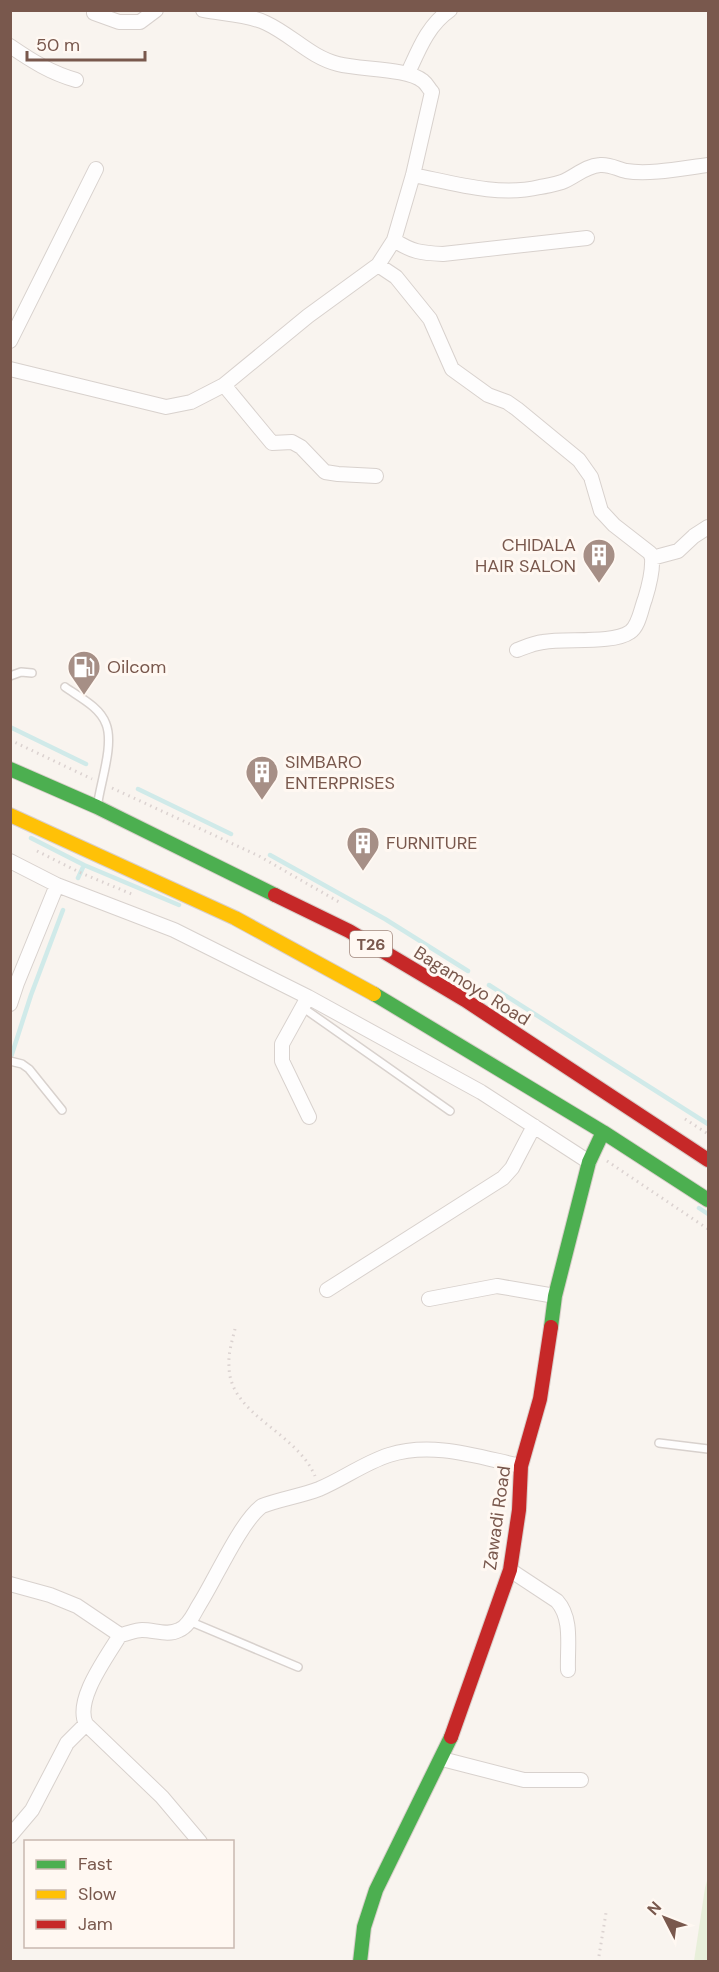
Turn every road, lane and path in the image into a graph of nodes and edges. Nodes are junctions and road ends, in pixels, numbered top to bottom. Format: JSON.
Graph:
{"nodes":[{"id":1,"x":156,"y":10,"type":"edge"},
{"id":2,"x":203,"y":10,"type":"edge"},
{"id":3,"x":450,"y":10,"type":"edge"},
{"id":4,"x":94,"y":13,"type":"dead end"},
{"id":5,"x":10,"y":46,"type":"edge"},
{"id":6,"x":408,"y":73,"type":"junction"},
{"id":7,"x":76,"y":80,"type":"dead end"},
{"id":8,"x":708,"y":165,"type":"edge"},
{"id":9,"x":96,"y":170,"type":"dead end"},
{"id":10,"x":413,"y":175,"type":"junction"},
{"id":11,"x":587,"y":238,"type":"dead end"},
{"id":12,"x":394,"y":240,"type":"junction"},
{"id":13,"x":378,"y":265,"type":"junction"},
{"id":14,"x":11,"y":339,"type":"edge"},
{"id":15,"x":10,"y":369,"type":"edge"},
{"id":16,"x":224,"y":385,"type":"junction"},
{"id":17,"x":376,"y":476,"type":"dead end"},
{"id":18,"x":708,"y":527,"type":"edge"},
{"id":19,"x":652,"y":558,"type":"junction"},
{"id":20,"x":517,"y":650,"type":"dead end"},
{"id":21,"x":32,"y":673,"type":"dead end"},
{"id":22,"x":10,"y":676,"type":"edge"},
{"id":23,"x":65,"y":687,"type":"dead end"},
{"id":24,"x":10,"y":769,"type":"edge"},
{"id":25,"x":97,"y":807,"type":"junction"},
{"id":26,"x":10,"y":815,"type":"edge"},
{"id":27,"x":10,"y":861,"type":"edge"},
{"id":28,"x":57,"y":885,"type":"junction"},
{"id":29,"x":235,"y":918,"type":"junction"},
{"id":30,"x":229,"y":935,"type":"dead end"},
{"id":31,"x":305,"y":1002,"type":"junction"},
{"id":32,"x":10,"y":1004,"type":"edge"},
{"id":33,"x":10,"y":1061,"type":"edge"},
{"id":34,"x":62,"y":1110,"type":"dead end"},
{"id":35,"x":450,"y":1111,"type":"dead end"},
{"id":36,"x":309,"y":1117,"type":"dead end"},
{"id":37,"x":534,"y":1126,"type":"junction"},
{"id":38,"x":603,"y":1132,"type":"junction"},
{"id":39,"x":708,"y":1160,"type":"edge"},
{"id":40,"x":589,"y":1162,"type":"junction"},
{"id":41,"x":708,"y":1200,"type":"edge"},
{"id":42,"x":327,"y":1290,"type":"dead end"},
{"id":43,"x":555,"y":1296,"type":"junction"},
{"id":44,"x":429,"y":1299,"type":"dead end"},
{"id":45,"x":235,"y":1329,"type":"dead end"},
{"id":46,"x":659,"y":1443,"type":"dead end"},
{"id":47,"x":708,"y":1449,"type":"edge"},
{"id":48,"x":521,"y":1467,"type":"junction"},
{"id":49,"x":319,"y":1489,"type":"junction"},
{"id":50,"x":510,"y":1570,"type":"junction"},
{"id":51,"x":10,"y":1584,"type":"edge"},
{"id":52,"x":189,"y":1621,"type":"junction"},
{"id":53,"x":120,"y":1635,"type":"junction"},
{"id":54,"x":298,"y":1667,"type":"dead end"},
{"id":55,"x":568,"y":1670,"type":"dead end"},
{"id":56,"x":86,"y":1724,"type":"junction"},
{"id":57,"x":442,"y":1759,"type":"junction"},
{"id":58,"x":581,"y":1780,"type":"dead end"},
{"id":59,"x":10,"y":1836,"type":"edge"},
{"id":60,"x":198,"y":1840,"type":"edge"},
{"id":61,"x":606,"y":1914,"type":"dead end"},
{"id":62,"x":360,"y":1962,"type":"edge"},
{"id":63,"x":598,"y":1962,"type":"edge"}],
"edges":[{"from":1,"to":4,"type":"street"},
{"from":2,"to":6,"type":"street"},
{"from":3,"to":6,"type":"street"},
{"from":5,"to":7,"type":"street"},
{"from":6,"to":10,"type":"street"},
{"from":8,"to":10,"type":"street"},
{"from":9,"to":14,"type":"street"},
{"from":10,"to":12,"type":"street"},
{"from":11,"to":12,"type":"street"},
{"from":12,"to":13,"type":"street"},
{"from":13,"to":16,"type":"street"},
{"from":13,"to":19,"type":"street"},
{"from":15,"to":16,"type":"street"},
{"from":16,"to":17,"type":"street"},
{"from":18,"to":19,"type":"street"},
{"from":19,"to":20,"type":"street"},
{"from":21,"to":22,"type":"lane"},
{"from":23,"to":25,"type":"lane"},
{"from":24,"to":25,"type":"main road","name":"Bagamoyo Road","number":"T26"},
{"from":25,"to":39,"type":"main road","name":"Bagamoyo Road","number":"T26"},
{"from":26,"to":29,"type":"main road","number":"T26"},
{"from":27,"to":28,"type":"street"},
{"from":28,"to":31,"type":"street"},
{"from":28,"to":32,"type":"street"},
{"from":29,"to":30,"type":"street"},
{"from":29,"to":38,"type":"main road","number":"T26"},
{"from":31,"to":35,"type":"lane"},
{"from":31,"to":36,"type":"street"},
{"from":31,"to":37,"type":"street"},
{"from":33,"to":34,"type":"lane"},
{"from":37,"to":40,"type":"street"},
{"from":37,"to":42,"type":"street"},
{"from":38,"to":40,"type":"main road","name":"Zawadi Road"},
{"from":38,"to":41,"type":"main road","number":"T26"},
{"from":40,"to":43,"type":"main road","name":"Zawadi Road"},
{"from":43,"to":44,"type":"street"},
{"from":43,"to":48,"type":"main road","name":"Zawadi Road"},
{"from":45,"to":49,"type":"path"},
{"from":46,"to":47,"type":"lane"},
{"from":48,"to":49,"type":"street"},
{"from":48,"to":50,"type":"main road","name":"Zawadi Road"},
{"from":49,"to":52,"type":"street"},
{"from":50,"to":55,"type":"street"},
{"from":50,"to":57,"type":"main road","name":"Zawadi Road"},
{"from":51,"to":53,"type":"street"},
{"from":52,"to":53,"type":"street"},
{"from":52,"to":54,"type":"lane"},
{"from":53,"to":56,"type":"street"},
{"from":56,"to":59,"type":"street"},
{"from":56,"to":60,"type":"street"},
{"from":57,"to":58,"type":"street"},
{"from":57,"to":62,"type":"main road","name":"Zawadi Road"},
{"from":61,"to":63,"type":"path"}]}
